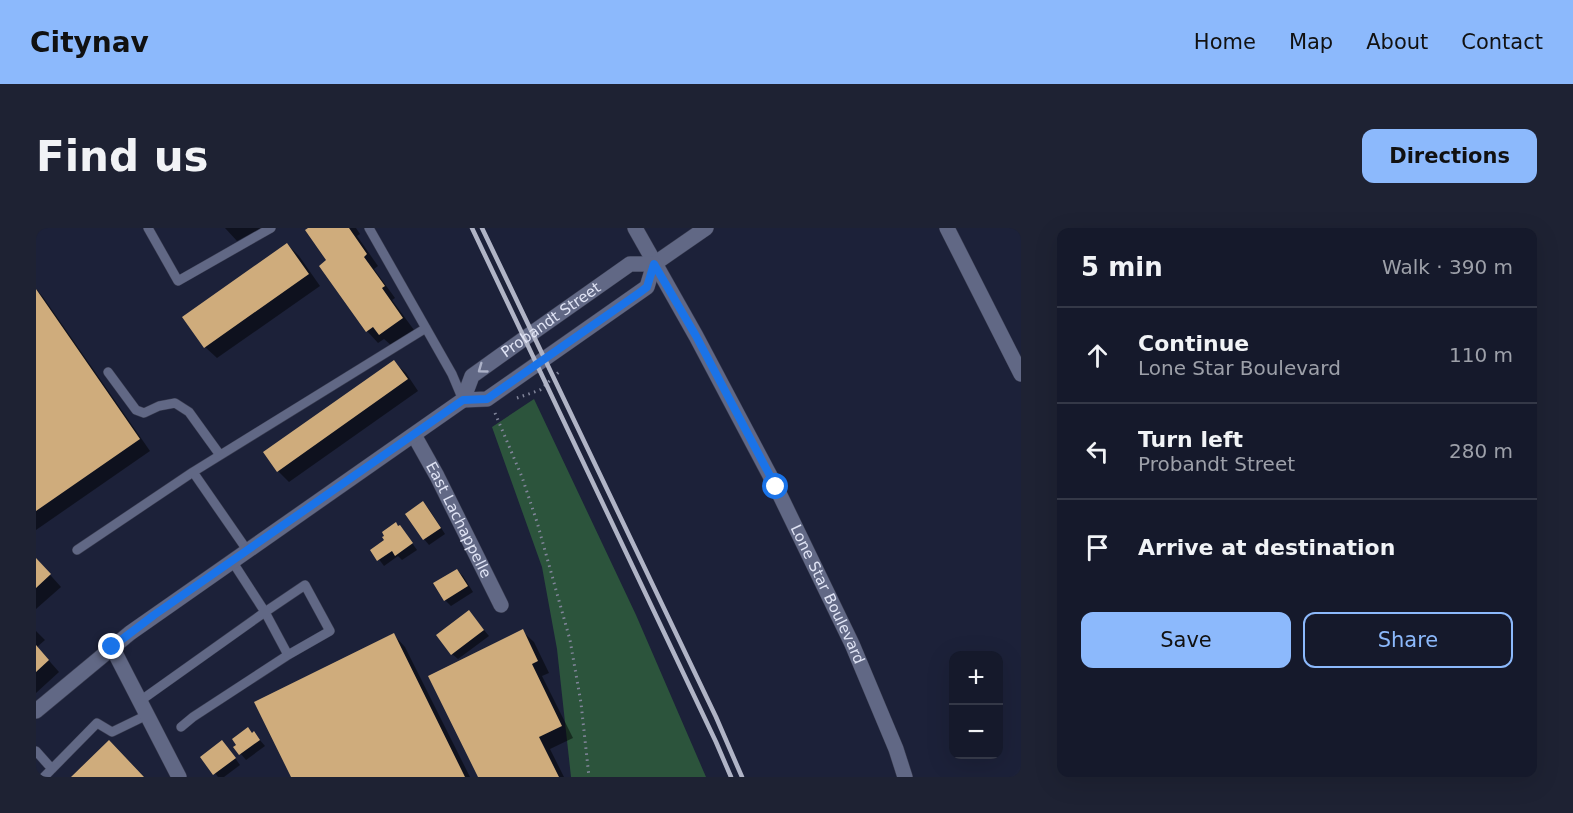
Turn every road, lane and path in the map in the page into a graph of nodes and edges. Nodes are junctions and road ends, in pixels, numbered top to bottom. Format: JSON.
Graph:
{"nodes":[{"id":1,"x":148,"y":228,"type":"edge"},
{"id":2,"x":271,"y":228,"type":"edge"},
{"id":3,"x":369,"y":228,"type":"edge"},
{"id":4,"x":635,"y":228,"type":"edge"},
{"id":5,"x":705,"y":228,"type":"edge"},
{"id":6,"x":947,"y":228,"type":"edge"},
{"id":7,"x":654,"y":264,"type":"junction"},
{"id":8,"x":426,"y":328,"type":"junction"},
{"id":9,"x":560,"y":371,"type":"dead end"},
{"id":10,"x":108,"y":372,"type":"dead end"},
{"id":11,"x":1021,"y":374,"type":"edge"},
{"id":12,"x":463,"y":400,"type":"junction"},
{"id":13,"x":510,"y":403,"type":"dead end"},
{"id":14,"x":495,"y":414,"type":"dead end"},
{"id":15,"x":414,"y":435,"type":"junction"},
{"id":16,"x":220,"y":455,"type":"junction"},
{"id":17,"x":193,"y":472,"type":"junction"},
{"id":18,"x":77,"y":550,"type":"dead end"},
{"id":19,"x":247,"y":550,"type":"junction"},
{"id":20,"x":232,"y":561,"type":"junction"},
{"id":21,"x":501,"y":605,"type":"dead end"},
{"id":22,"x":265,"y":612,"type":"junction"},
{"id":23,"x":112,"y":647,"type":"junction"},
{"id":24,"x":288,"y":655,"type":"junction"},
{"id":25,"x":143,"y":708,"type":"junction"},
{"id":26,"x":36,"y":711,"type":"edge"},
{"id":27,"x":181,"y":727,"type":"dead end"},
{"id":28,"x":36,"y":751,"type":"edge"},
{"id":29,"x":52,"y":769,"type":"junction"},
{"id":30,"x":44,"y":777,"type":"edge"},
{"id":31,"x":179,"y":777,"type":"edge"},
{"id":32,"x":589,"y":777,"type":"edge"},
{"id":33,"x":905,"y":777,"type":"edge"}],
"edges":[{"from":1,"to":2,"type":"lane"},
{"from":3,"to":8,"type":"lane"},
{"from":4,"to":7,"type":"street","name":"Lone Star Boulevard"},
{"from":5,"to":7,"type":"street","name":"Probandt Street"},
{"from":6,"to":11,"type":"street"},
{"from":7,"to":12,"type":"street","name":"Probandt Street","one_way":true},
{"from":7,"to":12,"type":"street","name":"Probandt Street"},
{"from":7,"to":33,"type":"street","name":"Lone Star Boulevard"},
{"from":8,"to":12,"type":"lane"},
{"from":8,"to":16,"type":"lane"},
{"from":9,"to":13,"type":"path"},
{"from":10,"to":16,"type":"lane"},
{"from":12,"to":15,"type":"street","name":"Probandt Street"},
{"from":14,"to":32,"type":"path"},
{"from":15,"to":19,"type":"street","name":"Probandt Street"},
{"from":15,"to":21,"type":"street","name":"East Lachappelle"},
{"from":16,"to":17,"type":"lane"},
{"from":17,"to":18,"type":"lane"},
{"from":17,"to":19,"type":"lane"},
{"from":19,"to":20,"type":"street","name":"Probandt Street"},
{"from":20,"to":22,"type":"lane"},
{"from":20,"to":23,"type":"street","name":"Probandt Street"},
{"from":22,"to":24,"type":"lane"},
{"from":22,"to":24,"type":"lane"},
{"from":22,"to":25,"type":"lane"},
{"from":23,"to":25,"type":"street"},
{"from":23,"to":26,"type":"street","name":"Probandt Street"},
{"from":24,"to":27,"type":"lane"},
{"from":25,"to":29,"type":"lane"},
{"from":25,"to":31,"type":"street"},
{"from":28,"to":29,"type":"lane"},
{"from":29,"to":30,"type":"lane"}]}
